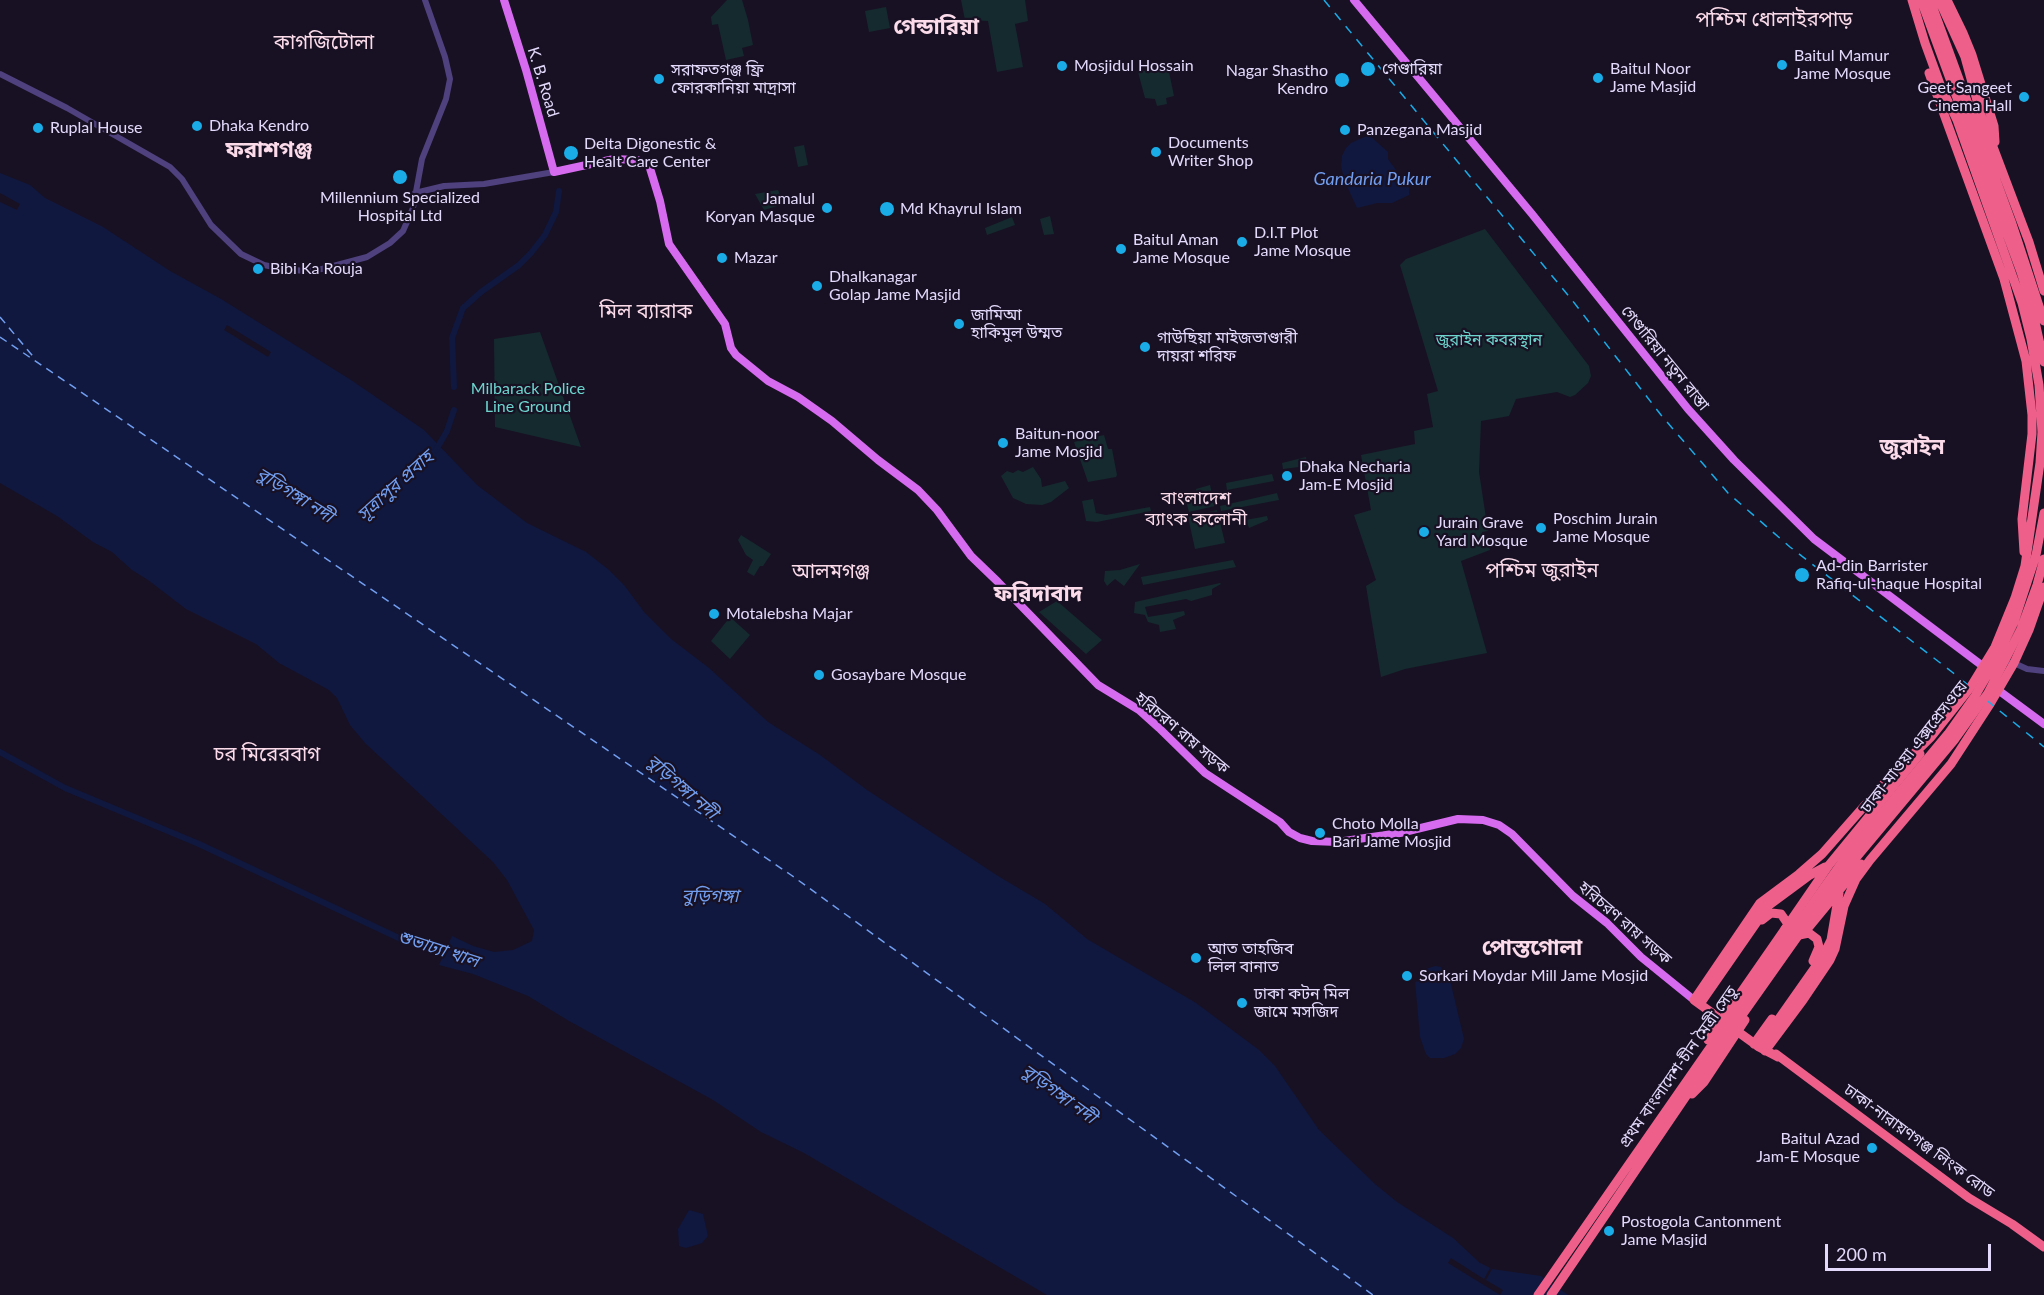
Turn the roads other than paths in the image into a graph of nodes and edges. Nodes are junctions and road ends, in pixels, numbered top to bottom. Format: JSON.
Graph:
{"nodes":[{"id":1,"x":425,"y":0,"type":"edge"},
{"id":2,"x":504,"y":0,"type":"edge"},
{"id":3,"x":1354,"y":0,"type":"edge"},
{"id":4,"x":1906,"y":0,"type":"edge"},
{"id":5,"x":1912,"y":0,"type":"edge"},
{"id":6,"x":1921,"y":0,"type":"edge"},
{"id":7,"x":1930,"y":0,"type":"edge"},
{"id":8,"x":1939,"y":0,"type":"edge"},
{"id":9,"x":1947,"y":0,"type":"edge"},
{"id":10,"x":0,"y":74,"type":"edge"},
{"id":11,"x":1995,"y":153,"type":"junction"},
{"id":12,"x":554,"y":172,"type":"junction"},
{"id":13,"x":415,"y":193,"type":"junction"},
{"id":14,"x":1981,"y":216,"type":"junction"},
{"id":15,"x":1995,"y":222,"type":"junction"},
{"id":16,"x":2044,"y":291,"type":"edge"},
{"id":17,"x":2044,"y":321,"type":"edge"},
{"id":18,"x":2044,"y":362,"type":"edge"},
{"id":19,"x":2044,"y":513,"type":"edge"},
{"id":20,"x":2044,"y":559,"type":"edge"},
{"id":21,"x":2026,"y":560,"type":"junction"},
{"id":22,"x":2044,"y":588,"type":"edge"},
{"id":23,"x":2014,"y":663,"type":"junction"},
{"id":24,"x":1984,"y":667,"type":"junction"},
{"id":25,"x":2044,"y":671,"type":"edge"},
{"id":26,"x":1998,"y":690,"type":"junction"},
{"id":27,"x":2044,"y":724,"type":"edge"},
{"id":28,"x":1931,"y":737,"type":"junction"},
{"id":29,"x":1960,"y":748,"type":"junction"},
{"id":30,"x":1845,"y":858,"type":"junction"},
{"id":31,"x":1829,"y":865,"type":"junction"},
{"id":32,"x":1839,"y":878,"type":"junction"},
{"id":33,"x":1839,"y":890,"type":"junction"},
{"id":34,"x":1795,"y":932,"type":"junction"},
{"id":35,"x":1700,"y":1002,"type":"junction"},
{"id":36,"x":1761,"y":1045,"type":"junction"},
{"id":37,"x":1676,"y":1103,"type":"junction"},
{"id":38,"x":2044,"y":1247,"type":"edge"},
{"id":39,"x":1538,"y":1295,"type":"edge"},
{"id":40,"x":1551,"y":1295,"type":"edge"}],
"edges":[{"from":1,"to":13,"type":"street"},
{"from":2,"to":12,"type":"main road","name":"K. B. Road"},
{"from":3,"to":24,"type":"main road","name":"গেণ্ডারিয়া নতুন রাস্তা"},
{"from":4,"to":14,"type":"highway"},
{"from":5,"to":15,"type":"highway"},
{"from":6,"to":18,"type":"highway"},
{"from":7,"to":17,"type":"highway"},
{"from":8,"to":11,"type":"highway"},
{"from":9,"to":11,"type":"highway"},
{"from":10,"to":13,"type":"street"},
{"from":11,"to":16,"type":"highway"},
{"from":12,"to":13,"type":"street"},
{"from":12,"to":35,"type":"main road","name":"হরিচরণ রায় সড়ক"},
{"from":14,"to":15,"type":"highway"},
{"from":14,"to":21,"type":"highway"},
{"from":15,"to":21,"type":"highway"},
{"from":19,"to":30,"type":"highway","name":"ঢাকা-মাওয়া এক্সপ্রেসওয়ে","bridge":true},
{"from":20,"to":32,"type":"highway","name":"ঢাকা-মাওয়া এক্সপ্রেসওয়ে","bridge":true},
{"from":21,"to":24,"type":"highway"},
{"from":22,"to":23,"type":"highway"},
{"from":23,"to":24,"type":"street"},
{"from":23,"to":25,"type":"street"},
{"from":23,"to":26,"type":"highway"},
{"from":24,"to":26,"type":"main road","name":"গেণ্ডারিয়া নতুন রাস্তা"},
{"from":24,"to":28,"type":"highway"},
{"from":26,"to":27,"type":"main road"},
{"from":26,"to":29,"type":"highway"},
{"from":28,"to":31,"type":"highway"},
{"from":28,"to":35,"type":"highway"},
{"from":29,"to":33,"type":"highway"},
{"from":29,"to":36,"type":"highway"},
{"from":30,"to":31,"type":"highway"},
{"from":30,"to":34,"type":"highway","bridge":true},
{"from":31,"to":34,"type":"highway"},
{"from":31,"to":35,"type":"highway"},
{"from":32,"to":33,"type":"highway"},
{"from":32,"to":34,"type":"highway","name":"ঢাকা-মাওয়া এক্সপ্রেসওয়ে","bridge":true},
{"from":33,"to":34,"type":"highway"},
{"from":33,"to":36,"type":"highway"},
{"from":34,"to":35,"type":"highway"},
{"from":34,"to":36,"type":"highway"},
{"from":34,"to":37,"type":"highway","bridge":true},
{"from":34,"to":37,"type":"highway","bridge":true},
{"from":35,"to":36,"type":"highway","name":"ঢাকা-নারায়ণগঞ্জ লিংক রোড"},
{"from":36,"to":38,"type":"highway","name":"ঢাকা-নারায়ণগঞ্জ লিংক রোড"},
{"from":37,"to":39,"type":"highway","name":"প্রথম বাংলাদেশ-চীন মৈত্রী সেতু","bridge":true},
{"from":37,"to":40,"type":"highway","bridge":true}]}
